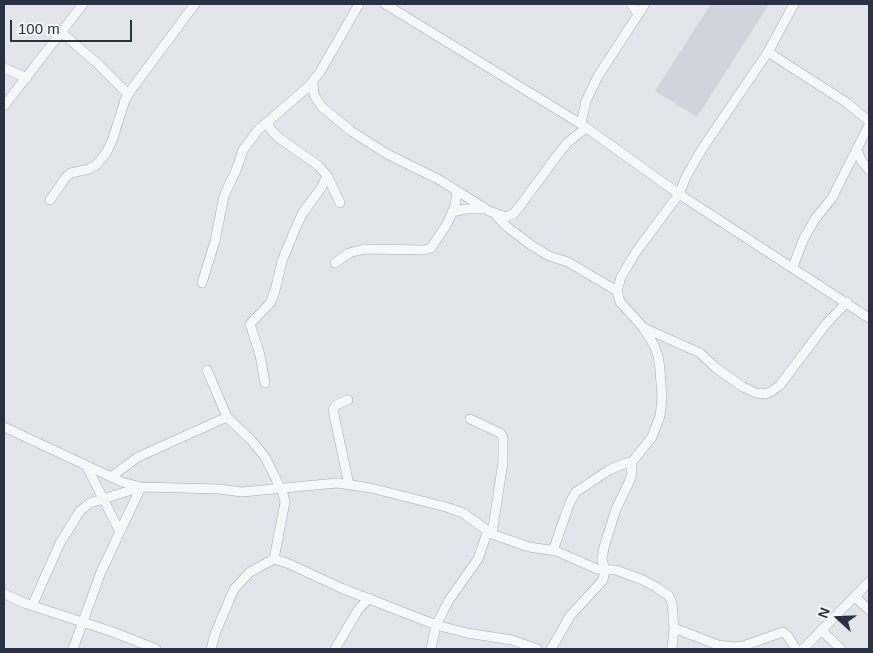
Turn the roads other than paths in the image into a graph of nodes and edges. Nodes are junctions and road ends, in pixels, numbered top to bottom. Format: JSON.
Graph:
{"nodes":[{"id":1,"x":83,"y":4,"type":"edge"},
{"id":2,"x":195,"y":4,"type":"edge"},
{"id":3,"x":359,"y":4,"type":"edge"},
{"id":4,"x":631,"y":4,"type":"edge"},
{"id":5,"x":645,"y":4,"type":"edge"},
{"id":6,"x":794,"y":4,"type":"edge"},
{"id":7,"x":391,"y":5,"type":"edge"},
{"id":8,"x":638,"y":14,"type":"junction"},
{"id":9,"x":62,"y":33,"type":"junction"},
{"id":10,"x":768,"y":52,"type":"junction"},
{"id":11,"x":4,"y":68,"type":"edge"},
{"id":12,"x":27,"y":78,"type":"junction"},
{"id":13,"x":313,"y":82,"type":"junction"},
{"id":14,"x":128,"y":94,"type":"junction"},
{"id":15,"x":4,"y":106,"type":"edge"},
{"id":16,"x":267,"y":123,"type":"junction"},
{"id":17,"x":869,"y":123,"type":"edge"},
{"id":18,"x":583,"y":126,"type":"junction"},
{"id":19,"x":857,"y":149,"type":"junction"},
{"id":20,"x":869,"y":170,"type":"edge"},
{"id":21,"x":327,"y":176,"type":"junction"},
{"id":22,"x":458,"y":192,"type":"junction"},
{"id":23,"x":679,"y":194,"type":"junction"},
{"id":24,"x":50,"y":200,"type":"dead end"},
{"id":25,"x":340,"y":203,"type":"dead end"},
{"id":26,"x":485,"y":209,"type":"junction"},
{"id":27,"x":452,"y":212,"type":"junction"},
{"id":28,"x":495,"y":214,"type":"junction"},
{"id":29,"x":335,"y":263,"type":"dead end"},
{"id":30,"x":793,"y":268,"type":"junction"},
{"id":31,"x":202,"y":283,"type":"dead end"},
{"id":32,"x":617,"y":291,"type":"junction"},
{"id":33,"x":847,"y":302,"type":"junction"},
{"id":34,"x":869,"y":318,"type":"edge"},
{"id":35,"x":644,"y":328,"type":"junction"},
{"id":36,"x":207,"y":370,"type":"dead end"},
{"id":37,"x":265,"y":383,"type":"dead end"},
{"id":38,"x":348,"y":400,"type":"dead end"},
{"id":39,"x":227,"y":416,"type":"junction"},
{"id":40,"x":470,"y":418,"type":"dead end"},
{"id":41,"x":4,"y":427,"type":"edge"},
{"id":42,"x":632,"y":462,"type":"junction"},
{"id":43,"x":86,"y":465,"type":"junction"},
{"id":44,"x":111,"y":477,"type":"junction"},
{"id":45,"x":349,"y":485,"type":"junction"},
{"id":46,"x":141,"y":487,"type":"junction"},
{"id":47,"x":281,"y":489,"type":"junction"},
{"id":48,"x":102,"y":498,"type":"junction"},
{"id":49,"x":120,"y":532,"type":"junction"},
{"id":50,"x":490,"y":532,"type":"junction"},
{"id":51,"x":553,"y":551,"type":"junction"},
{"id":52,"x":274,"y":560,"type":"junction"},
{"id":53,"x":605,"y":570,"type":"junction"},
{"id":54,"x":869,"y":582,"type":"edge"},
{"id":55,"x":4,"y":594,"type":"edge"},
{"id":56,"x":854,"y":597,"type":"junction"},
{"id":57,"x":369,"y":598,"type":"junction"},
{"id":58,"x":32,"y":606,"type":"junction"},
{"id":59,"x":869,"y":610,"type":"edge"},
{"id":60,"x":84,"y":622,"type":"junction"},
{"id":61,"x":436,"y":625,"type":"junction"},
{"id":62,"x":674,"y":628,"type":"junction"},
{"id":63,"x":821,"y":630,"type":"junction"},
{"id":64,"x":72,"y":649,"type":"edge"},
{"id":65,"x":156,"y":649,"type":"edge"},
{"id":66,"x":211,"y":649,"type":"edge"},
{"id":67,"x":335,"y":649,"type":"edge"},
{"id":68,"x":430,"y":649,"type":"edge"},
{"id":69,"x":537,"y":649,"type":"edge"},
{"id":70,"x":552,"y":649,"type":"edge"},
{"id":71,"x":672,"y":649,"type":"edge"},
{"id":72,"x":796,"y":649,"type":"edge"},
{"id":73,"x":804,"y":649,"type":"edge"},
{"id":74,"x":841,"y":649,"type":"edge"}],
"edges":[{"from":1,"to":9,"type":"street"},
{"from":2,"to":14,"type":"street"},
{"from":3,"to":13,"type":"street"},
{"from":4,"to":8,"type":"street"},
{"from":5,"to":8,"type":"street"},
{"from":6,"to":10,"type":"street"},
{"from":7,"to":18,"type":"street"},
{"from":8,"to":18,"type":"street"},
{"from":9,"to":12,"type":"street"},
{"from":9,"to":14,"type":"street"},
{"from":10,"to":17,"type":"street"},
{"from":10,"to":23,"type":"street"},
{"from":11,"to":12,"type":"street"},
{"from":12,"to":15,"type":"street"},
{"from":13,"to":16,"type":"street"},
{"from":13,"to":22,"type":"street"},
{"from":14,"to":24,"type":"street"},
{"from":16,"to":21,"type":"street"},
{"from":16,"to":31,"type":"street"},
{"from":17,"to":19,"type":"street"},
{"from":18,"to":23,"type":"street"},
{"from":18,"to":28,"type":"street"},
{"from":19,"to":20,"type":"street"},
{"from":19,"to":30,"type":"street"},
{"from":21,"to":25,"type":"street"},
{"from":21,"to":37,"type":"street"},
{"from":22,"to":26,"type":"street"},
{"from":22,"to":27,"type":"street"},
{"from":23,"to":30,"type":"street"},
{"from":23,"to":32,"type":"street"},
{"from":26,"to":27,"type":"street"},
{"from":26,"to":28,"type":"street"},
{"from":27,"to":29,"type":"street"},
{"from":28,"to":32,"type":"street"},
{"from":30,"to":33,"type":"street"},
{"from":32,"to":35,"type":"street"},
{"from":33,"to":34,"type":"street"},
{"from":33,"to":35,"type":"street"},
{"from":35,"to":42,"type":"street"},
{"from":36,"to":39,"type":"street"},
{"from":38,"to":45,"type":"street"},
{"from":39,"to":44,"type":"street"},
{"from":39,"to":47,"type":"street"},
{"from":40,"to":50,"type":"street"},
{"from":41,"to":43,"type":"street"},
{"from":42,"to":51,"type":"street"},
{"from":42,"to":53,"type":"street"},
{"from":43,"to":44,"type":"street"},
{"from":43,"to":48,"type":"street"},
{"from":44,"to":46,"type":"street"},
{"from":45,"to":47,"type":"street"},
{"from":45,"to":50,"type":"street"},
{"from":46,"to":47,"type":"street"},
{"from":46,"to":48,"type":"street"},
{"from":46,"to":49,"type":"street"},
{"from":47,"to":52,"type":"street"},
{"from":48,"to":49,"type":"street"},
{"from":48,"to":58,"type":"street"},
{"from":49,"to":60,"type":"street"},
{"from":50,"to":51,"type":"street"},
{"from":50,"to":61,"type":"street"},
{"from":51,"to":53,"type":"street"},
{"from":52,"to":57,"type":"street"},
{"from":52,"to":66,"type":"street"},
{"from":53,"to":62,"type":"street"},
{"from":53,"to":70,"type":"street"},
{"from":54,"to":56,"type":"street"},
{"from":55,"to":58,"type":"street"},
{"from":56,"to":59,"type":"street"},
{"from":56,"to":63,"type":"street"},
{"from":57,"to":61,"type":"street"},
{"from":57,"to":67,"type":"street"},
{"from":58,"to":60,"type":"street"},
{"from":60,"to":64,"type":"street"},
{"from":60,"to":65,"type":"street"},
{"from":61,"to":68,"type":"street"},
{"from":61,"to":69,"type":"street"},
{"from":62,"to":71,"type":"street"},
{"from":62,"to":72,"type":"street"},
{"from":63,"to":73,"type":"street"},
{"from":63,"to":74,"type":"street"}]}
